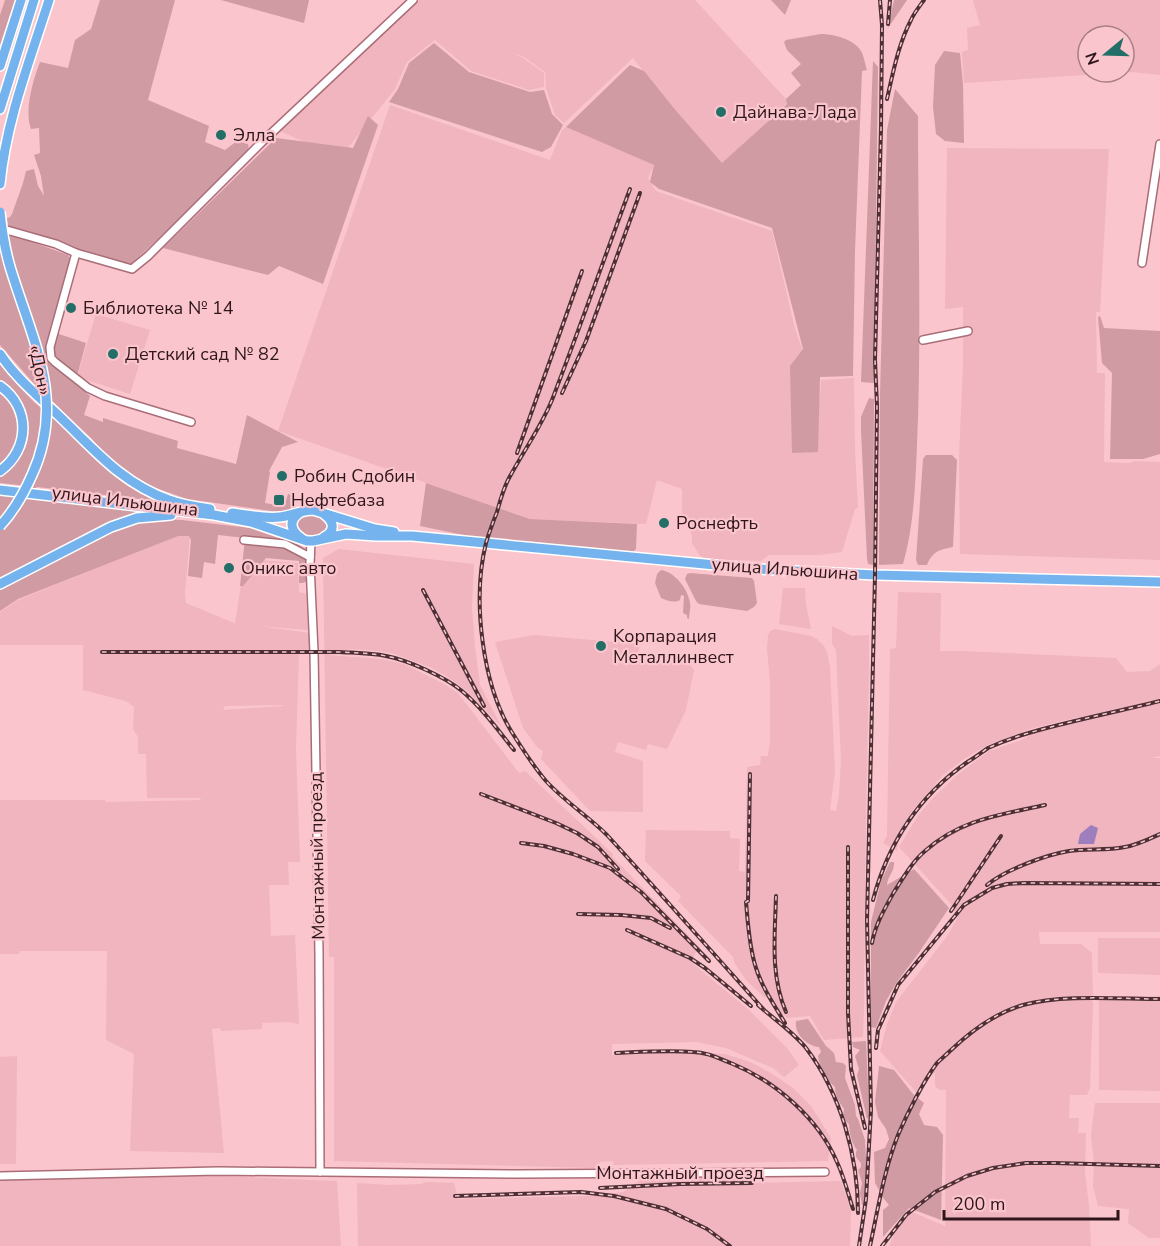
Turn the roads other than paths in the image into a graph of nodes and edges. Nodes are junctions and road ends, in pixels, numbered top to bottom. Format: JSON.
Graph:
{"nodes":[{"id":1,"x":21,"y":0,"type":"edge"},
{"id":2,"x":34,"y":0,"type":"edge"},
{"id":3,"x":49,"y":0,"type":"edge"},
{"id":4,"x":413,"y":0,"type":"edge"},
{"id":5,"x":0,"y":66,"type":"edge"},
{"id":6,"x":0,"y":109,"type":"edge"},
{"id":7,"x":1160,"y":144,"type":"edge"},
{"id":8,"x":0,"y":184,"type":"edge"},
{"id":9,"x":0,"y":210,"type":"edge"},
{"id":10,"x":0,"y":228,"type":"edge"},
{"id":11,"x":76,"y":253,"type":"junction"},
{"id":12,"x":1142,"y":263,"type":"dead end"},
{"id":13,"x":968,"y":331,"type":"dead end"},
{"id":14,"x":923,"y":340,"type":"dead end"},
{"id":15,"x":0,"y":354,"type":"edge"},
{"id":16,"x":0,"y":386,"type":"edge"},
{"id":17,"x":191,"y":422,"type":"dead end"},
{"id":18,"x":0,"y":471,"type":"edge"},
{"id":19,"x":0,"y":488,"type":"edge"},
{"id":20,"x":301,"y":512,"type":"junction"},
{"id":21,"x":321,"y":512,"type":"junction"},
{"id":22,"x":238,"y":517,"type":"junction"},
{"id":23,"x":250,"y":519,"type":"junction"},
{"id":24,"x":0,"y":526,"type":"edge"},
{"id":25,"x":412,"y":536,"type":"junction"},
{"id":26,"x":244,"y":540,"type":"dead end"},
{"id":27,"x":311,"y":541,"type":"junction"},
{"id":28,"x":310,"y":557,"type":"junction"},
{"id":29,"x":1160,"y":582,"type":"edge"},
{"id":30,"x":0,"y":584,"type":"edge"},
{"id":31,"x":320,"y":1172,"type":"junction"},
{"id":32,"x":825,"y":1172,"type":"dead end"},
{"id":33,"x":0,"y":1176,"type":"edge"}],
"edges":[{"from":1,"to":5,"type":"highway"},
{"from":2,"to":6,"type":"highway"},
{"from":3,"to":8,"type":"highway"},
{"from":4,"to":11,"type":"street"},
{"from":7,"to":12,"type":"street"},
{"from":9,"to":24,"type":"highway","name":"«Дон»","bridge":true},
{"from":10,"to":11,"type":"street"},
{"from":11,"to":17,"type":"street"},
{"from":13,"to":14,"type":"street"},
{"from":15,"to":22,"type":"highway"},
{"from":16,"to":18,"type":"highway"},
{"from":19,"to":22,"type":"highway","name":"улица Ильюшина"},
{"from":20,"to":21,"type":"highway"},
{"from":20,"to":23,"type":"highway"},
{"from":20,"to":27,"type":"highway"},
{"from":21,"to":25,"type":"highway"},
{"from":21,"to":27,"type":"highway"},
{"from":22,"to":23,"type":"highway","name":"улица Ильюшина"},
{"from":22,"to":30,"type":"highway"},
{"from":23,"to":27,"type":"highway"},
{"from":25,"to":27,"type":"highway"},
{"from":25,"to":29,"type":"highway","name":"улица Ильюшина"},
{"from":26,"to":28,"type":"street"},
{"from":27,"to":28,"type":"street","name":"Монтажный проезд"},
{"from":28,"to":31,"type":"street","name":"Монтажный проезд"},
{"from":31,"to":32,"type":"street","name":"Монтажный проезд"},
{"from":31,"to":33,"type":"street","name":"Монтажный проезд"}]}
